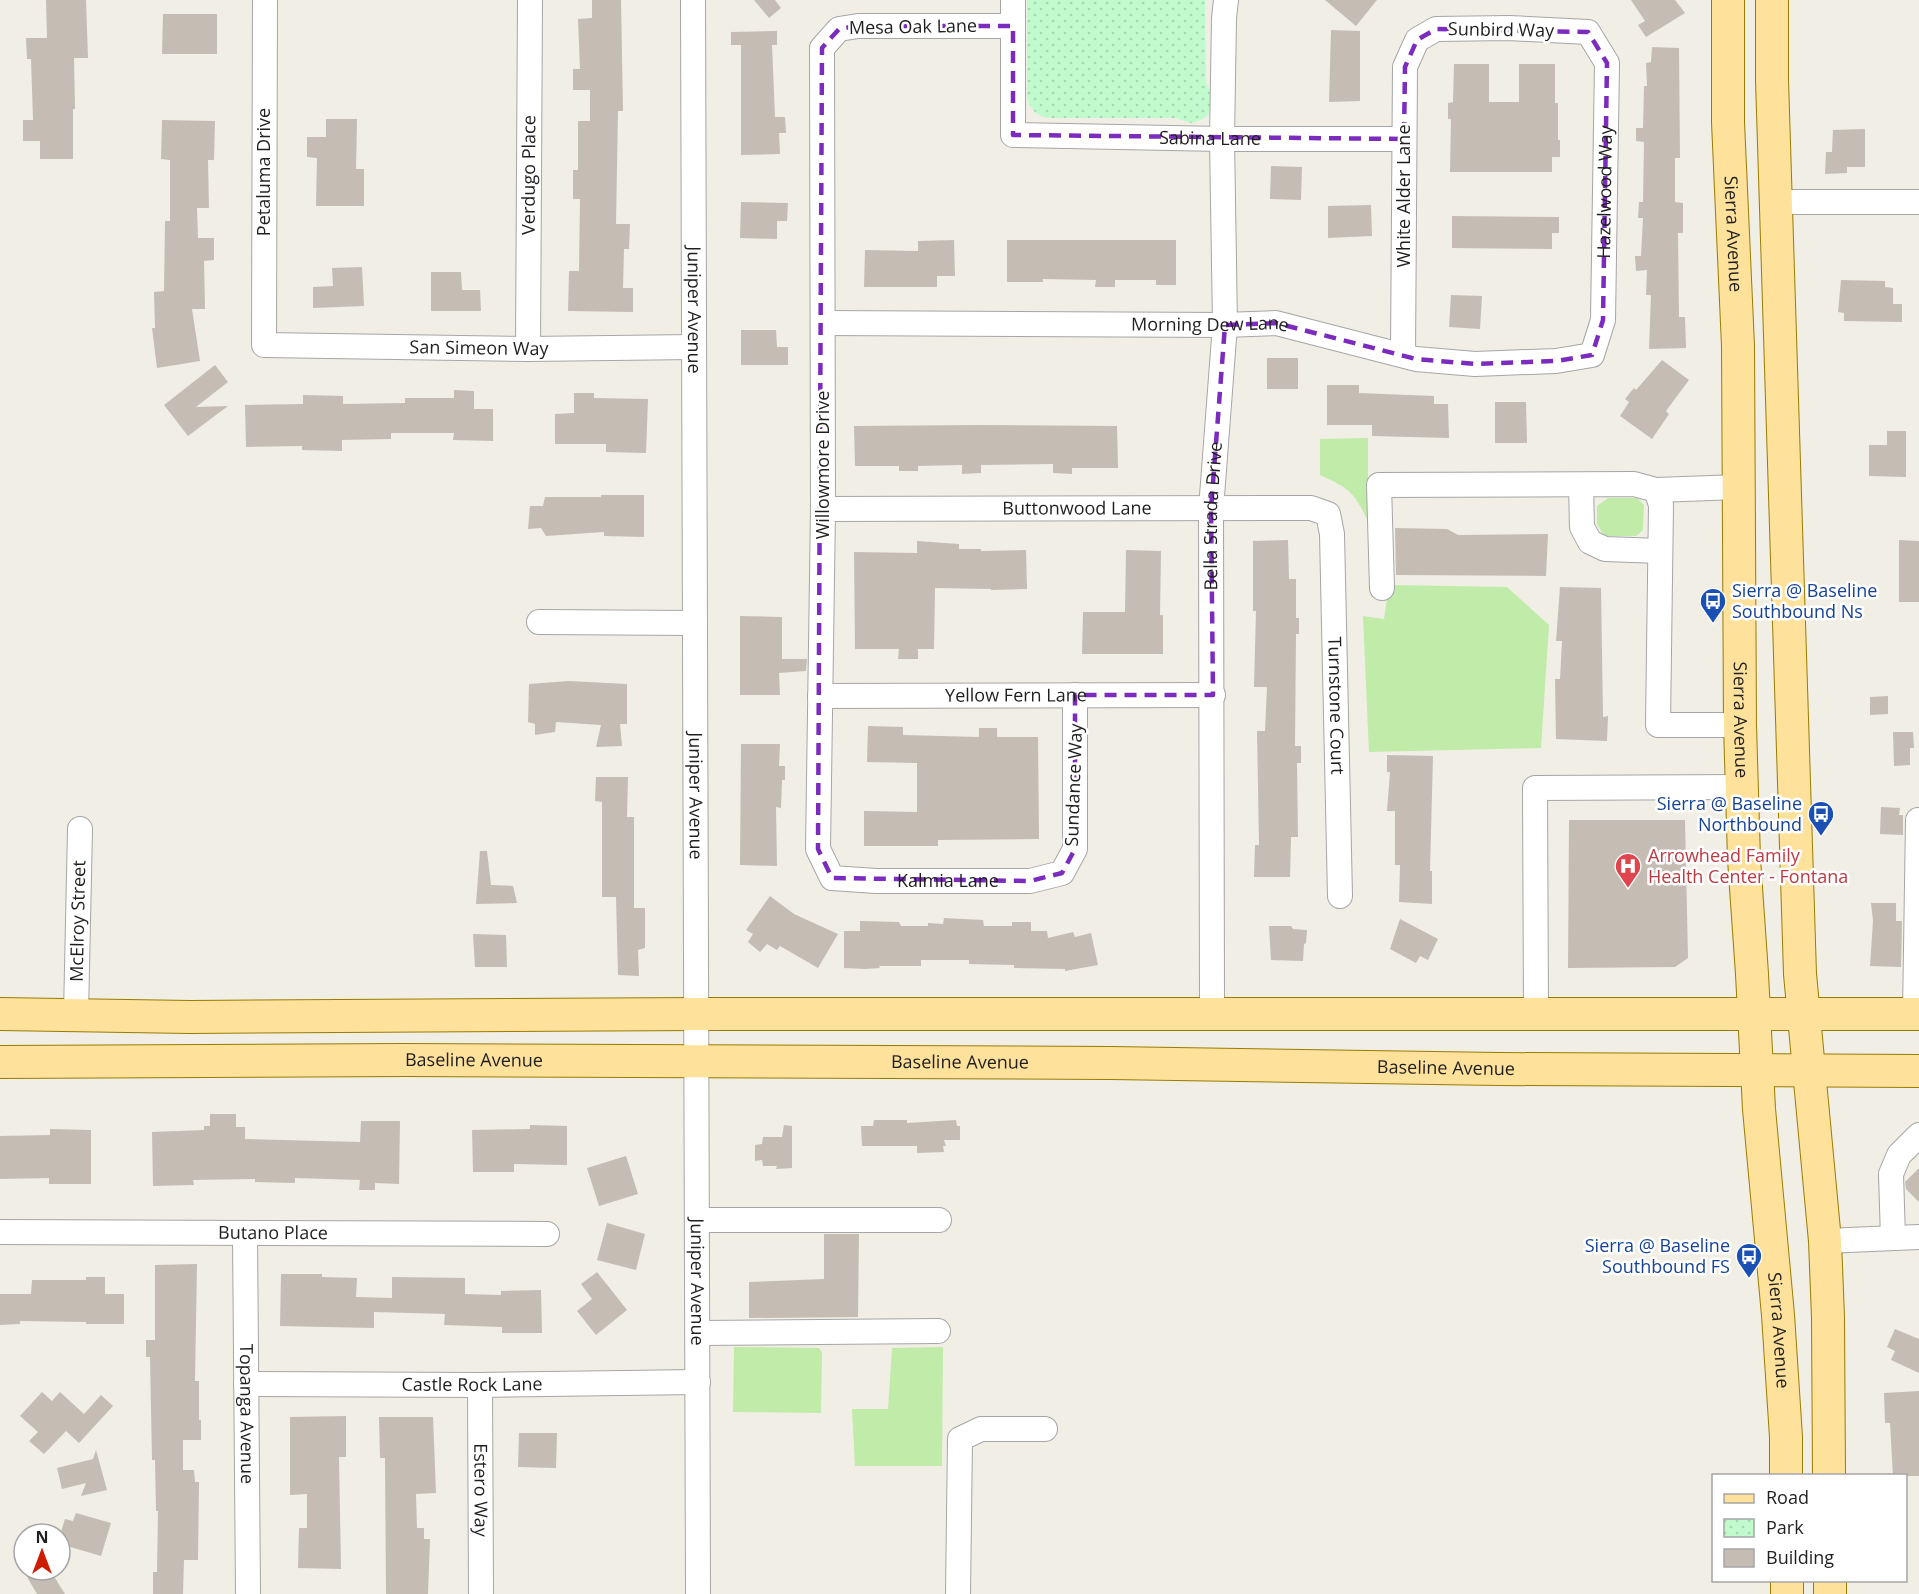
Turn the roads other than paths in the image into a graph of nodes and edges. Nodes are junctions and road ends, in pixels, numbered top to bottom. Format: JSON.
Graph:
{"nodes":[{"id":1,"x":265,"y":0,"type":"edge"},
{"id":2,"x":530,"y":0,"type":"edge"},
{"id":3,"x":693,"y":0,"type":"edge"},
{"id":4,"x":1013,"y":0,"type":"edge"},
{"id":5,"x":1728,"y":0,"type":"edge"},
{"id":6,"x":1772,"y":0,"type":"edge"},
{"id":7,"x":1223,"y":6,"type":"edge"},
{"id":8,"x":1013,"y":26,"type":"junction"},
{"id":9,"x":1587,"y":32,"type":"joint"},
{"id":10,"x":1417,"y":40,"type":"joint"},
{"id":11,"x":822,"y":48,"type":"joint"},
{"id":12,"x":1222,"y":139,"type":"junction"},
{"id":13,"x":1404,"y":139,"type":"junction"},
{"id":14,"x":1775,"y":202,"type":"junction"},
{"id":15,"x":1919,"y":202,"type":"edge"},
{"id":16,"x":823,"y":323,"type":"junction"},
{"id":17,"x":1225,"y":324,"type":"junction"},
{"id":18,"x":264,"y":345,"type":"joint"},
{"id":19,"x":694,"y":347,"type":"junction"},
{"id":20,"x":528,"y":349,"type":"junction"},
{"id":21,"x":1403,"y":355,"type":"junction"},
{"id":22,"x":1592,"y":355,"type":"joint"},
{"id":23,"x":1581,"y":485,"type":"junction"},
{"id":24,"x":1739,"y":487,"type":"junction"},
{"id":25,"x":1656,"y":490,"type":"junction"},
{"id":26,"x":823,"y":509,"type":"junction"},
{"id":27,"x":1211,"y":509,"type":"junction"},
{"id":28,"x":1328,"y":514,"type":"joint"},
{"id":29,"x":1660,"y":551,"type":"junction"},
{"id":30,"x":1382,"y":588,"type":"dead end"},
{"id":31,"x":539,"y":622,"type":"dead end"},
{"id":32,"x":694,"y":622,"type":"junction"},
{"id":33,"x":1075,"y":695,"type":"junction"},
{"id":34,"x":1213,"y":695,"type":"junction"},
{"id":35,"x":820,"y":696,"type":"junction"},
{"id":36,"x":1740,"y":725,"type":"junction"},
{"id":37,"x":1741,"y":787,"type":"junction"},
{"id":38,"x":1918,"y":820,"type":"edge"},
{"id":39,"x":80,"y":829,"type":"dead end"},
{"id":40,"x":1062,"y":873,"type":"joint"},
{"id":41,"x":832,"y":878,"type":"joint"},
{"id":42,"x":1340,"y":896,"type":"dead end"},
{"id":43,"x":1754,"y":1013,"type":"junction"},
{"id":44,"x":1804,"y":1013,"type":"junction"},
{"id":45,"x":0,"y":1014,"type":"edge"},
{"id":46,"x":75,"y":1014,"type":"junction"},
{"id":47,"x":697,"y":1014,"type":"junction"},
{"id":48,"x":1212,"y":1014,"type":"junction"},
{"id":49,"x":1536,"y":1014,"type":"junction"},
{"id":50,"x":1917,"y":1014,"type":"edge"},
{"id":51,"x":0,"y":1062,"type":"edge"},
{"id":52,"x":697,"y":1062,"type":"junction"},
{"id":53,"x":1758,"y":1069,"type":"junction"},
{"id":54,"x":1809,"y":1070,"type":"junction"},
{"id":55,"x":1919,"y":1071,"type":"edge"},
{"id":56,"x":1919,"y":1136,"type":"edge"},
{"id":57,"x":698,"y":1220,"type":"junction"},
{"id":58,"x":939,"y":1220,"type":"dead end"},
{"id":59,"x":0,"y":1232,"type":"edge"},
{"id":60,"x":245,"y":1234,"type":"junction"},
{"id":61,"x":548,"y":1234,"type":"dead end"},
{"id":62,"x":1919,"y":1237,"type":"edge"},
{"id":63,"x":1893,"y":1238,"type":"junction"},
{"id":64,"x":1825,"y":1241,"type":"junction"},
{"id":65,"x":938,"y":1331,"type":"dead end"},
{"id":66,"x":698,"y":1333,"type":"junction"},
{"id":67,"x":698,"y":1382,"type":"junction"},
{"id":68,"x":246,"y":1384,"type":"junction"},
{"id":69,"x":480,"y":1385,"type":"junction"},
{"id":70,"x":1045,"y":1430,"type":"dead end"},
{"id":71,"x":1786,"y":1474,"type":"edge"},
{"id":72,"x":1829,"y":1474,"type":"edge"},
{"id":73,"x":248,"y":1594,"type":"edge"},
{"id":74,"x":481,"y":1594,"type":"edge"},
{"id":75,"x":698,"y":1594,"type":"edge"},
{"id":76,"x":958,"y":1594,"type":"edge"}],
"edges":[{"from":1,"to":18,"type":"street","name":"Petaluma Drive"},
{"from":2,"to":20,"type":"street","name":"Verdugo Place"},
{"from":3,"to":19,"type":"street","name":"Juniper Avenue"},
{"from":4,"to":8,"type":"street"},
{"from":5,"to":24,"type":"main road","name":"Sierra Avenue"},
{"from":6,"to":14,"type":"main road"},
{"from":7,"to":12,"type":"street","name":"Bella Strada Drive"},
{"from":8,"to":11,"type":"street","name":"Mesa Oak Lane"},
{"from":8,"to":12,"type":"street","name":"Sabina Lane"},
{"from":9,"to":10,"type":"street","name":"Sunbird Way"},
{"from":9,"to":22,"type":"street","name":"Hazelwood Way"},
{"from":10,"to":13,"type":"street","name":"White Alder Lane"},
{"from":11,"to":16,"type":"street","name":"Willowmore Drive"},
{"from":12,"to":13,"type":"street","name":"Sabina Lane"},
{"from":12,"to":17,"type":"street","name":"Bella Strada Drive"},
{"from":13,"to":21,"type":"street","name":"White Alder Lane"},
{"from":14,"to":15,"type":"street"},
{"from":14,"to":44,"type":"main road"},
{"from":16,"to":17,"type":"street","name":"Morning Dew Lane"},
{"from":16,"to":26,"type":"street","name":"Willowmore Drive"},
{"from":17,"to":21,"type":"street","name":"Morning Dew Lane"},
{"from":17,"to":27,"type":"street","name":"Bella Strada Drive"},
{"from":18,"to":20,"type":"street","name":"San Simeon Way"},
{"from":19,"to":20,"type":"street","name":"San Simeon Way"},
{"from":19,"to":32,"type":"street","name":"Juniper Avenue"},
{"from":21,"to":22,"type":"street","name":"Morning Dew Lane"},
{"from":23,"to":25,"type":"street"},
{"from":23,"to":29,"type":"street"},
{"from":23,"to":30,"type":"street"},
{"from":24,"to":25,"type":"street"},
{"from":24,"to":36,"type":"main road","name":"Sierra Avenue"},
{"from":25,"to":29,"type":"street"},
{"from":26,"to":27,"type":"street","name":"Buttonwood Lane"},
{"from":26,"to":35,"type":"street","name":"Willowmore Drive"},
{"from":27,"to":28,"type":"street","name":"Buttonwood Lane"},
{"from":27,"to":34,"type":"street","name":"Bella Strada Drive"},
{"from":28,"to":42,"type":"street","name":"Turnstone Court"},
{"from":29,"to":36,"type":"street"},
{"from":31,"to":32,"type":"street"},
{"from":32,"to":47,"type":"street","name":"Juniper Avenue"},
{"from":33,"to":34,"type":"street","name":"Yellow Fern Lane"},
{"from":33,"to":35,"type":"street","name":"Yellow Fern Lane"},
{"from":33,"to":40,"type":"street","name":"Sundance Way"},
{"from":34,"to":48,"type":"street","name":"Bella Strada Drive"},
{"from":35,"to":41,"type":"street","name":"Willowmore Drive"},
{"from":36,"to":37,"type":"main road","name":"Sierra Avenue"},
{"from":37,"to":43,"type":"main road","name":"Sierra Avenue"},
{"from":37,"to":49,"type":"street"},
{"from":38,"to":50,"type":"street"},
{"from":39,"to":46,"type":"street","name":"McElroy Street"},
{"from":40,"to":41,"type":"street","name":"Kalmia Lane"},
{"from":43,"to":44,"type":"main road"},
{"from":43,"to":49,"type":"main road"},
{"from":43,"to":53,"type":"main road","name":"Sierra Avenue"},
{"from":44,"to":50,"type":"main road"},
{"from":44,"to":54,"type":"main road"},
{"from":45,"to":46,"type":"main road"},
{"from":46,"to":47,"type":"main road"},
{"from":47,"to":48,"type":"main road"},
{"from":47,"to":52,"type":"street","name":"Juniper Avenue"},
{"from":48,"to":49,"type":"main road"},
{"from":51,"to":52,"type":"main road","name":"Baseline Avenue"},
{"from":52,"to":53,"type":"main road","name":"Baseline Avenue"},
{"from":52,"to":57,"type":"street","name":"Juniper Avenue"},
{"from":53,"to":54,"type":"main road","name":"Baseline Avenue"},
{"from":53,"to":71,"type":"main road","name":"Sierra Avenue"},
{"from":54,"to":55,"type":"main road","name":"Baseline Avenue"},
{"from":54,"to":64,"type":"main road"},
{"from":56,"to":63,"type":"street"},
{"from":57,"to":58,"type":"street"},
{"from":57,"to":66,"type":"street","name":"Juniper Avenue"},
{"from":59,"to":60,"type":"street","name":"Butano Place"},
{"from":60,"to":61,"type":"street","name":"Butano Place"},
{"from":60,"to":68,"type":"street","name":"Topanga Avenue"},
{"from":62,"to":63,"type":"street"},
{"from":63,"to":64,"type":"street"},
{"from":64,"to":72,"type":"main road"},
{"from":65,"to":66,"type":"street"},
{"from":66,"to":67,"type":"street","name":"Juniper Avenue"},
{"from":67,"to":69,"type":"street","name":"Castle Rock Lane"},
{"from":67,"to":75,"type":"street","name":"Juniper Avenue"},
{"from":68,"to":69,"type":"street","name":"Castle Rock Lane"},
{"from":68,"to":73,"type":"street","name":"Topanga Avenue"},
{"from":69,"to":74,"type":"street","name":"Estero Way"},
{"from":70,"to":76,"type":"street"}]}
